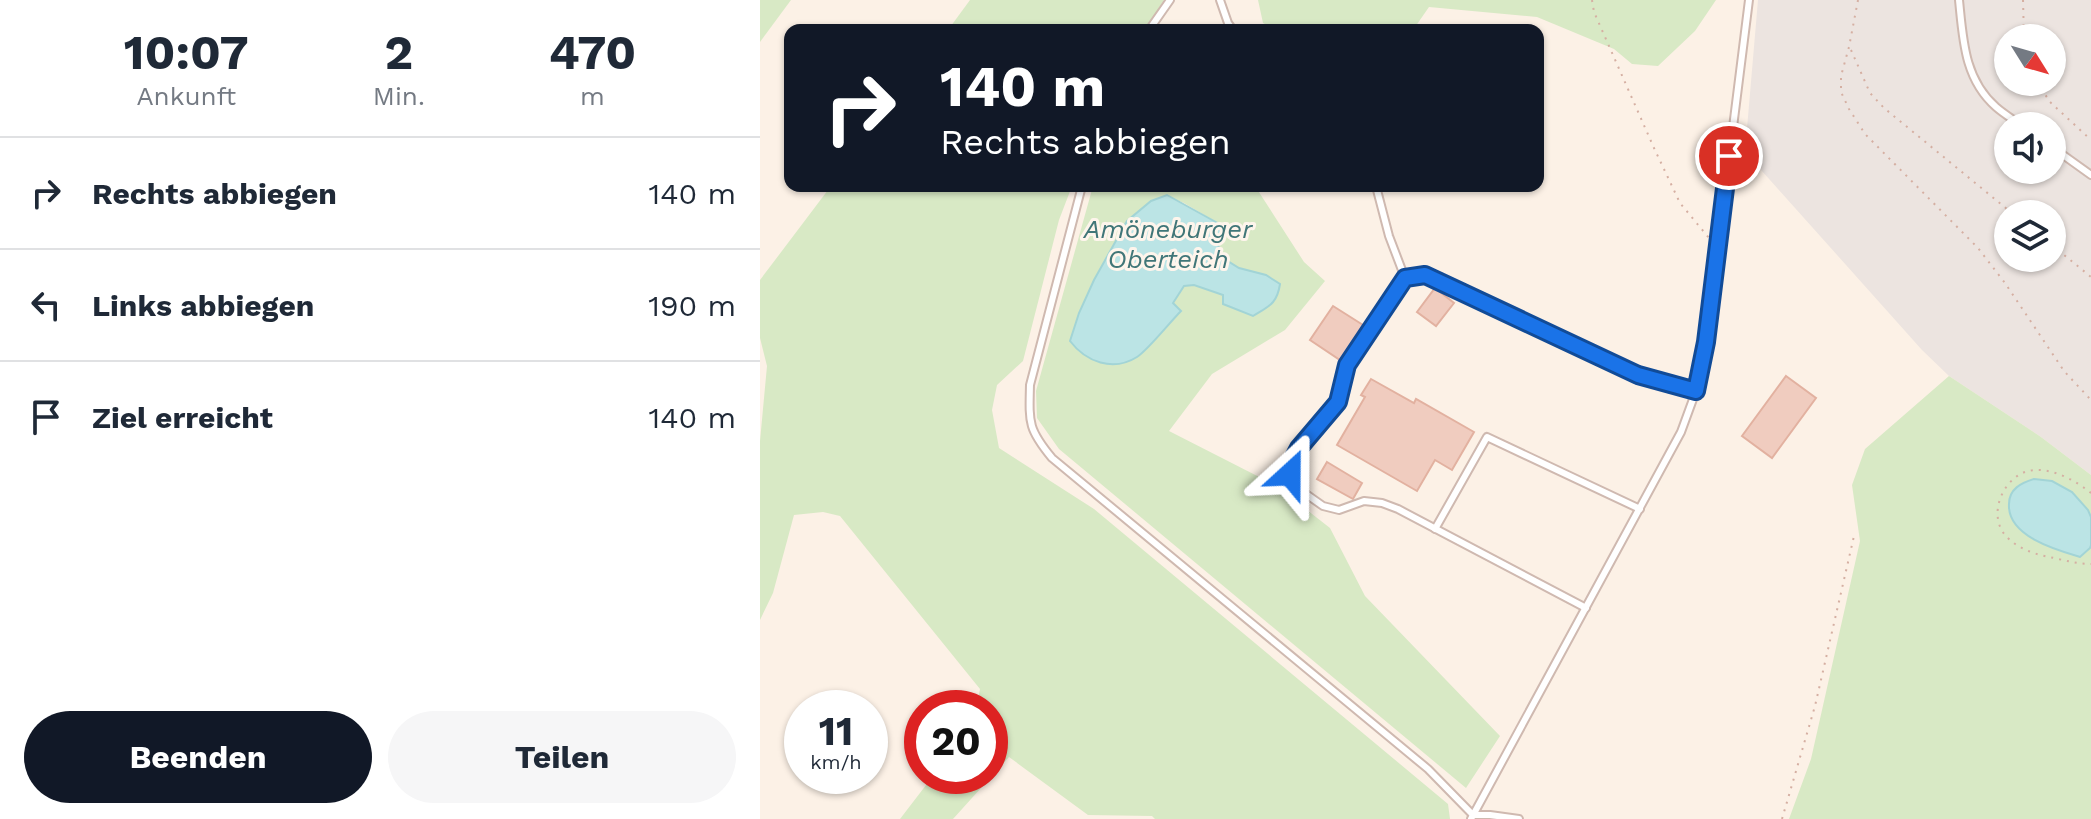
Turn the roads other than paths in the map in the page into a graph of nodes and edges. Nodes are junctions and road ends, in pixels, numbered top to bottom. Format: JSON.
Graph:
{"nodes":[{"id":1,"x":1170,"y":0,"type":"edge"},
{"id":2,"x":1220,"y":0,"type":"edge"},
{"id":3,"x":1749,"y":0,"type":"edge"},
{"id":4,"x":1959,"y":0,"type":"edge"},
{"id":5,"x":1153,"y":24,"type":"edge"},
{"id":6,"x":1229,"y":24,"type":"edge"},
{"id":7,"x":2003,"y":112,"type":"edge"},
{"id":8,"x":2066,"y":157,"type":"edge"},
{"id":9,"x":2091,"y":175,"type":"edge"},
{"id":10,"x":1080,"y":192,"type":"edge"},
{"id":11,"x":1378,"y":192,"type":"edge"},
{"id":12,"x":1405,"y":278,"type":"junction"},
{"id":13,"x":1696,"y":391,"type":"junction"},
{"id":14,"x":1640,"y":509,"type":"junction"},
{"id":15,"x":1435,"y":529,"type":"junction"},
{"id":16,"x":1586,"y":608,"type":"junction"},
{"id":17,"x":1472,"y":817,"type":"edge"},
{"id":18,"x":1519,"y":819,"type":"edge"}],
"edges":[{"from":1,"to":5,"type":"lane"},
{"from":2,"to":6,"type":"lane"},
{"from":3,"to":13,"type":"lane"},
{"from":4,"to":7,"type":"lane"},
{"from":8,"to":9,"type":"lane"},
{"from":10,"to":17,"type":"lane"},
{"from":11,"to":12,"type":"lane"},
{"from":12,"to":13,"type":"lane"},
{"from":12,"to":15,"type":"lane"},
{"from":13,"to":14,"type":"lane"},
{"from":14,"to":15,"type":"lane"},
{"from":14,"to":16,"type":"lane"},
{"from":15,"to":16,"type":"lane"},
{"from":16,"to":17,"type":"lane"},
{"from":17,"to":18,"type":"lane"}]}
